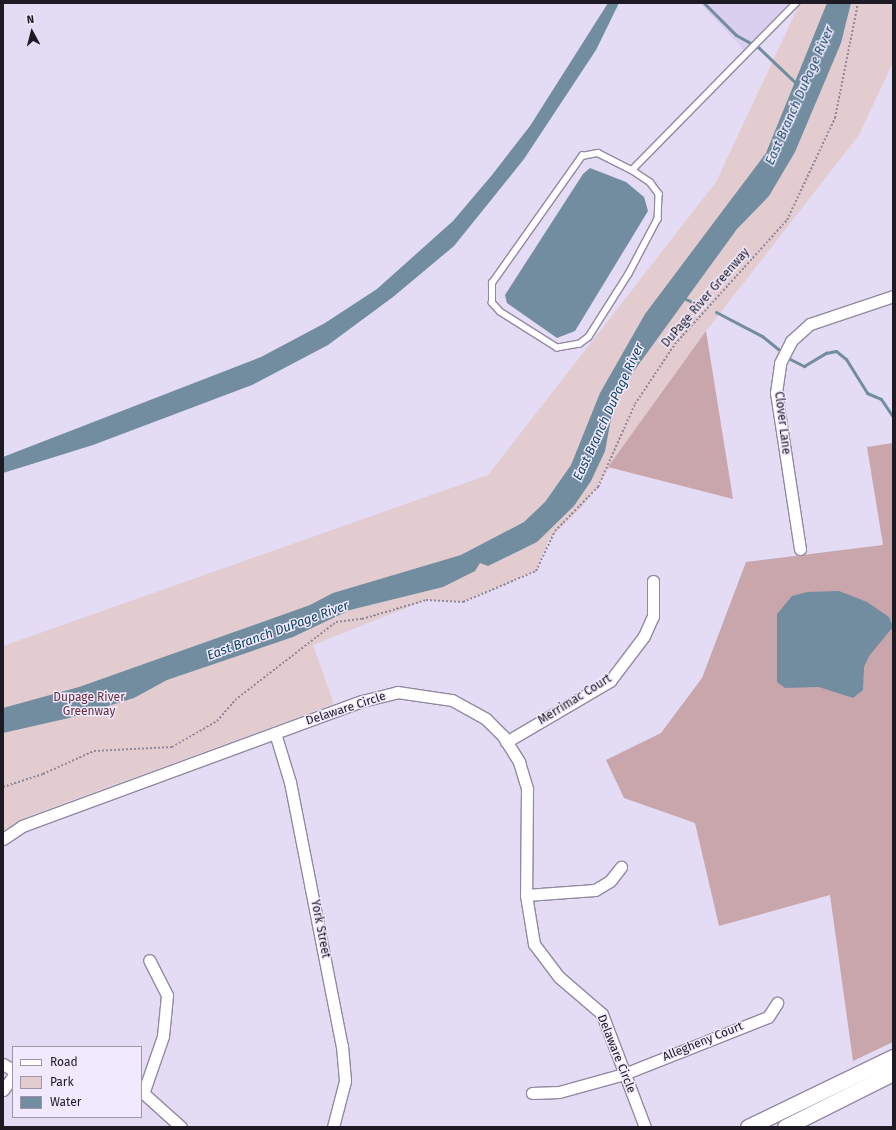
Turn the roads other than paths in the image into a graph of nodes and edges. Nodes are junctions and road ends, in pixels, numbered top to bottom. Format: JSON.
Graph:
{"nodes":[{"id":1,"x":796,"y":3,"type":"edge"},
{"id":2,"x":632,"y":170,"type":"junction"},
{"id":3,"x":893,"y":296,"type":"edge"},
{"id":4,"x":800,"y":549,"type":"dead end"},
{"id":5,"x":653,"y":581,"type":"dead end"},
{"id":6,"x":275,"y":733,"type":"junction"},
{"id":7,"x":506,"y":742,"type":"junction"},
{"id":8,"x":3,"y":839,"type":"edge"},
{"id":9,"x":621,"y":867,"type":"dead end"},
{"id":10,"x":526,"y":895,"type":"junction"},
{"id":11,"x":149,"y":960,"type":"dead end"},
{"id":12,"x":777,"y":1003,"type":"dead end"},
{"id":13,"x":893,"y":1057,"type":"edge"},
{"id":14,"x":3,"y":1064,"type":"edge"},
{"id":15,"x":12,"y":1069,"type":"edge"},
{"id":16,"x":893,"y":1073,"type":"edge"},
{"id":17,"x":624,"y":1074,"type":"junction"},
{"id":18,"x":12,"y":1077,"type":"edge"},
{"id":19,"x":3,"y":1090,"type":"edge"},
{"id":20,"x":142,"y":1091,"type":"edge"},
{"id":21,"x":532,"y":1093,"type":"dead end"},
{"id":22,"x":181,"y":1127,"type":"edge"},
{"id":23,"x":333,"y":1127,"type":"edge"},
{"id":24,"x":645,"y":1127,"type":"edge"},
{"id":25,"x":748,"y":1127,"type":"edge"},
{"id":26,"x":785,"y":1127,"type":"edge"}],
"edges":[{"from":1,"to":2,"type":"lane"},
{"from":2,"to":2,"type":"lane"},
{"from":3,"to":4,"type":"street","name":"Clover Lane"},
{"from":5,"to":7,"type":"street","name":"Merrimac Court"},
{"from":6,"to":7,"type":"street","name":"Delaware Circle"},
{"from":6,"to":8,"type":"street","name":"Delaware Circle"},
{"from":6,"to":23,"type":"street","name":"York Street"},
{"from":7,"to":10,"type":"street","name":"Delaware Circle"},
{"from":9,"to":10,"type":"street"},
{"from":10,"to":17,"type":"street","name":"Delaware Circle"},
{"from":11,"to":20,"type":"street"},
{"from":12,"to":17,"type":"street","name":"Allegheny Court"},
{"from":13,"to":25,"type":"main road"},
{"from":14,"to":15,"type":"street"},
{"from":16,"to":26,"type":"main road"},
{"from":17,"to":21,"type":"street","name":"Allegheny Court"},
{"from":17,"to":24,"type":"street","name":"Delaware Circle"},
{"from":18,"to":19,"type":"street"},
{"from":20,"to":22,"type":"street"}]}
